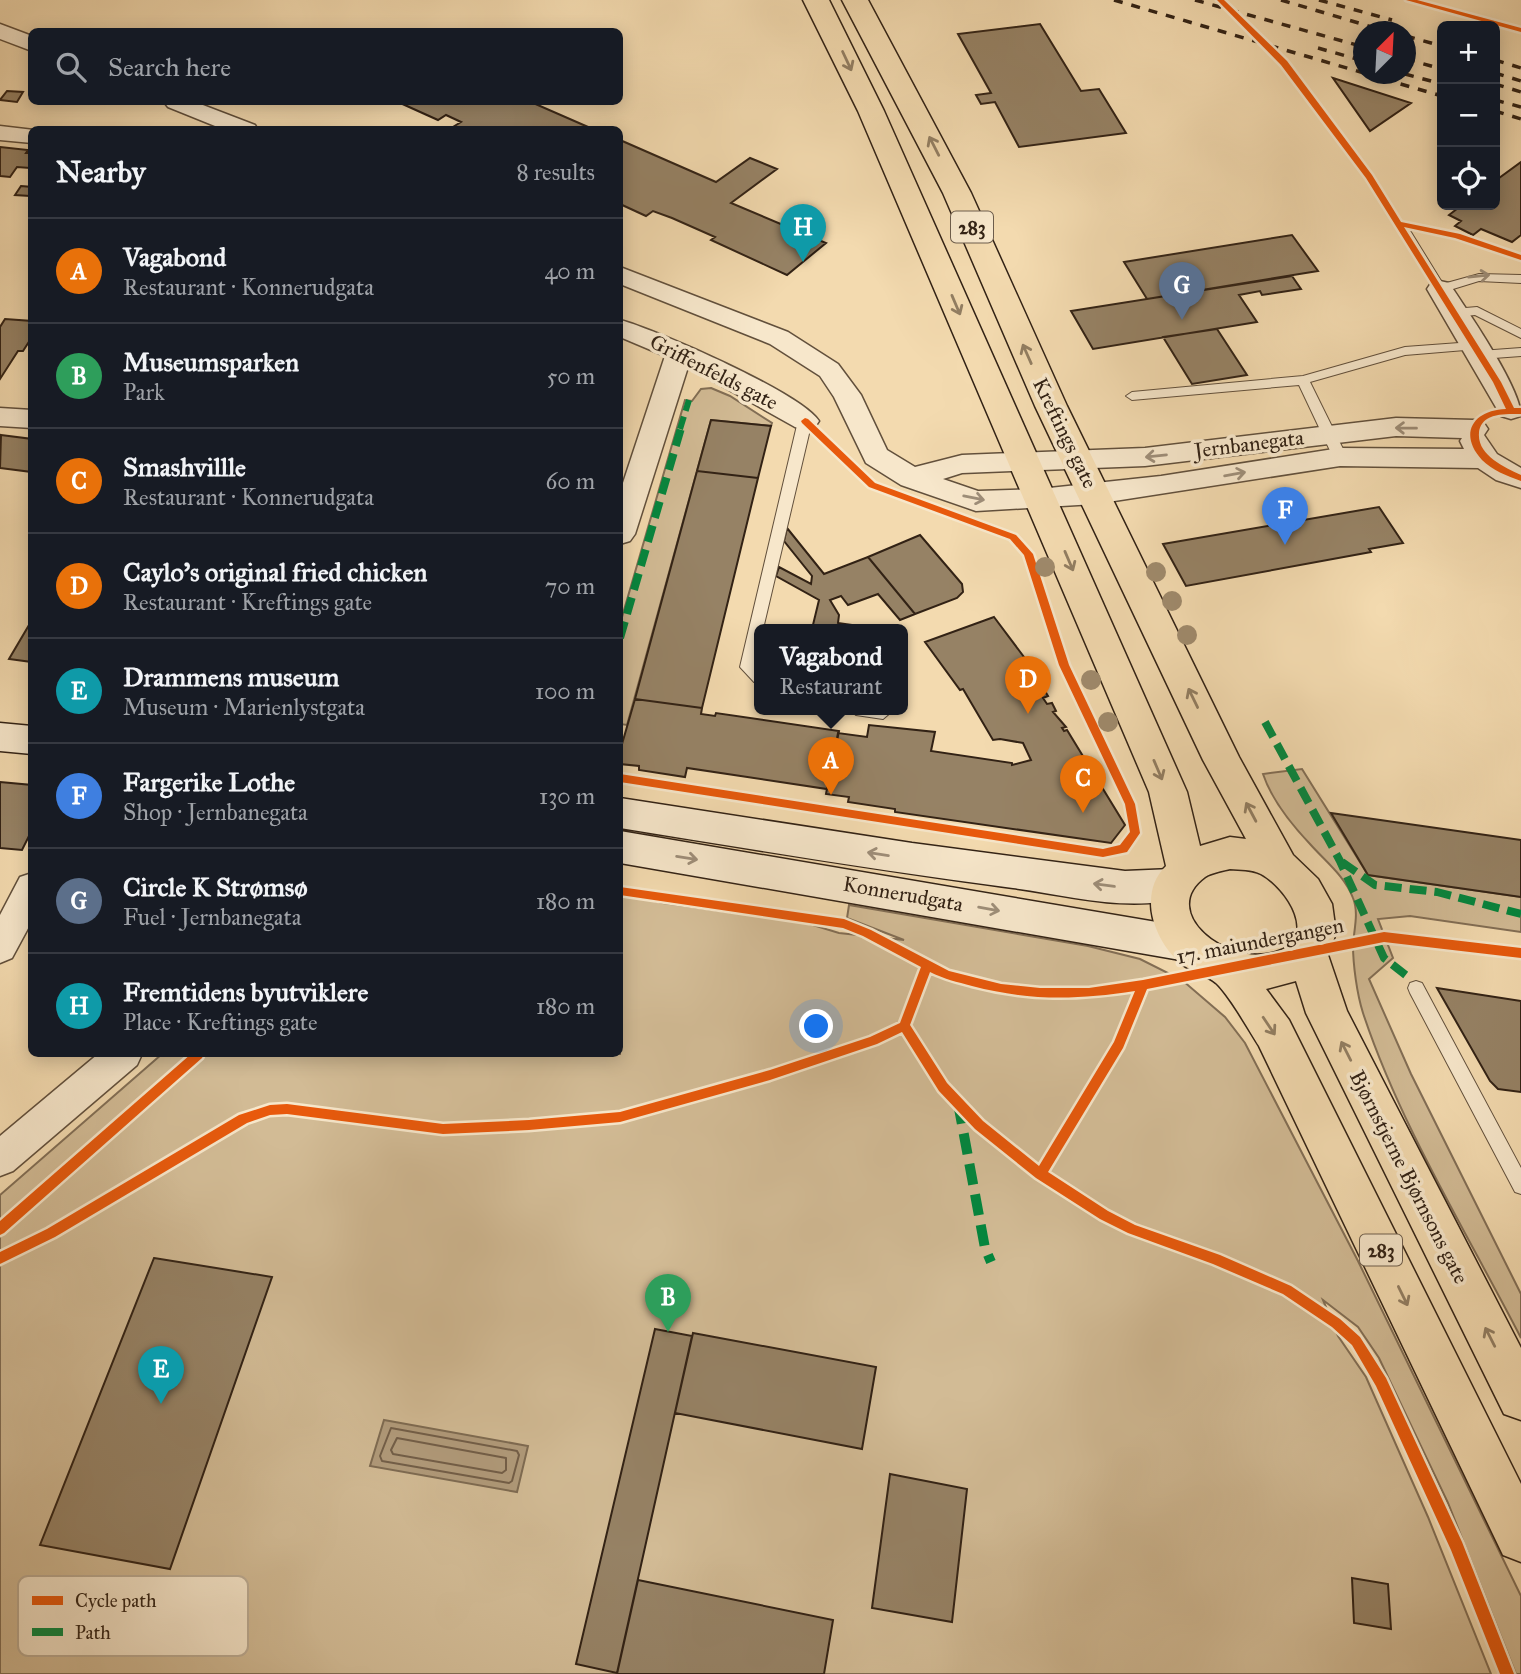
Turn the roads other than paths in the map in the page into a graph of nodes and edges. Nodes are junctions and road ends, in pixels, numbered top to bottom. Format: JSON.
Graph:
{"nodes":[{"id":1,"x":816,"y":0,"type":"edge"},
{"id":2,"x":855,"y":0,"type":"edge"},
{"id":3,"x":0,"y":32,"type":"edge"},
{"id":4,"x":28,"y":42,"type":"edge"},
{"id":5,"x":184,"y":105,"type":"edge"},
{"id":6,"x":237,"y":126,"type":"edge"},
{"id":7,"x":0,"y":133,"type":"edge"},
{"id":8,"x":28,"y":136,"type":"edge"},
{"id":9,"x":1400,"y":224,"type":"dead end"},
{"id":10,"x":623,"y":276,"type":"edge"},
{"id":11,"x":1521,"y":279,"type":"edge"},
{"id":12,"x":1440,"y":289,"type":"junction"},
{"id":13,"x":1454,"y":313,"type":"junction"},
{"id":14,"x":623,"y":329,"type":"edge"},
{"id":15,"x":1521,"y":334,"type":"edge"},
{"id":16,"x":680,"y":350,"type":"junction"},
{"id":17,"x":1477,"y":350,"type":"junction"},
{"id":18,"x":1521,"y":352,"type":"edge"},
{"id":19,"x":1303,"y":380,"type":"junction"},
{"id":20,"x":1132,"y":396,"type":"dead end"},
{"id":21,"x":1516,"y":411,"type":"edge"},
{"id":22,"x":0,"y":417,"type":"edge"},
{"id":23,"x":28,"y":419,"type":"edge"},
{"id":24,"x":806,"y":421,"type":"joint"},
{"id":25,"x":1474,"y":429,"type":"junction"},
{"id":26,"x":1334,"y":445,"type":"junction"},
{"id":27,"x":1484,"y":459,"type":"junction"},
{"id":28,"x":1077,"y":460,"type":"junction"},
{"id":29,"x":1024,"y":462,"type":"junction"},
{"id":30,"x":911,"y":478,"type":"junction"},
{"id":31,"x":1520,"y":478,"type":"edge"},
{"id":32,"x":1094,"y":494,"type":"junction"},
{"id":33,"x":1040,"y":499,"type":"junction"},
{"id":34,"x":623,"y":523,"type":"edge"},
{"id":35,"x":757,"y":624,"type":"edge"},
{"id":36,"x":754,"y":638,"type":"edge"},
{"id":37,"x":754,"y":673,"type":"edge"},
{"id":38,"x":0,"y":737,"type":"edge"},
{"id":39,"x":28,"y":740,"type":"edge"},
{"id":40,"x":623,"y":813,"type":"edge"},
{"id":41,"x":623,"y":848,"type":"edge"},
{"id":42,"x":1279,"y":865,"type":"junction"},
{"id":43,"x":1179,"y":876,"type":"junction"},
{"id":44,"x":28,"y":895,"type":"edge"},
{"id":45,"x":1186,"y":944,"type":"junction"},
{"id":46,"x":0,"y":948,"type":"edge"},
{"id":47,"x":1307,"y":953,"type":"junction"},
{"id":48,"x":1230,"y":971,"type":"junction"},
{"id":49,"x":1416,"y":988,"type":"dead end"},
{"id":50,"x":120,"y":1057,"type":"edge"},
{"id":51,"x":0,"y":1159,"type":"edge"},
{"id":52,"x":1521,"y":1186,"type":"edge"},
{"id":53,"x":1521,"y":1398,"type":"edge"},
{"id":54,"x":1521,"y":1536,"type":"edge"}],
"edges":[{"from":1,"to":29,"type":"main road","number":"283","one_way":true},
{"from":28,"to":2,"type":"main road","name":"Kreftings gate","number":"283","one_way":true},
{"from":3,"to":4,"type":"street"},
{"from":5,"to":6,"type":"street"},
{"from":7,"to":8,"type":"street"},
{"from":9,"to":12,"type":"lane"},
{"from":10,"to":30,"type":"street","name":"Jernbanegata"},
{"from":12,"to":11,"type":"lane","one_way":true},
{"from":12,"to":13,"type":"street"},
{"from":13,"to":15,"type":"lane"},
{"from":13,"to":17,"type":"street"},
{"from":14,"to":16,"type":"street","name":"Griffenfelds gate"},
{"from":16,"to":24,"type":"street","name":"Griffenfelds gate"},
{"from":16,"to":34,"type":"street"},
{"from":17,"to":18,"type":"lane"},
{"from":17,"to":19,"type":"lane"},
{"from":17,"to":21,"type":"street"},
{"from":19,"to":20,"type":"lane"},
{"from":19,"to":26,"type":"lane"},
{"from":21,"to":25,"type":"street"},
{"from":22,"to":23,"type":"street"},
{"from":24,"to":35,"type":"lane"},
{"from":25,"to":26,"type":"street","name":"Jernbanegata","one_way":true},
{"from":25,"to":27,"type":"street"},
{"from":26,"to":27,"type":"street","name":"Jernbanegata"},
{"from":26,"to":28,"type":"street","name":"Jernbanegata","one_way":true},
{"from":32,"to":26,"type":"street","name":"Jernbanegata","one_way":true},
{"from":27,"to":31,"type":"street"},
{"from":28,"to":29,"type":"street","name":"Jernbanegata"},
{"from":28,"to":32,"type":"main road","name":"Kreftings gate","number":"283"},
{"from":29,"to":30,"type":"street","name":"Jernbanegata"},
{"from":29,"to":33,"type":"main road","number":"283"},
{"from":30,"to":33,"type":"street","name":"Jernbanegata","one_way":true},
{"from":32,"to":33,"type":"street","name":"Jernbanegata"},
{"from":42,"to":32,"type":"main road","name":"Kreftings gate","number":"283","one_way":true},
{"from":33,"to":43,"type":"main road","number":"283","one_way":true},
{"from":36,"to":37,"type":"lane"},
{"from":38,"to":39,"type":"main road"},
{"from":43,"to":40,"type":"main road","name":"Konnerudgata","one_way":true},
{"from":41,"to":45,"type":"main road","name":"Konnerudgata","one_way":true},
{"from":42,"to":43,"type":"main road","number":"283"},
{"from":42,"to":47,"type":"main road","number":"283"},
{"from":43,"to":45,"type":"main road","number":"283"},
{"from":44,"to":46,"type":"street"},
{"from":45,"to":48,"type":"main road","number":"283"},
{"from":47,"to":48,"type":"main road","number":"283"},
{"from":53,"to":47,"type":"main road","name":"Bjørnstjerne Bjørnsons gate","one_way":true},
{"from":48,"to":54,"type":"main road","number":"283","one_way":true},
{"from":49,"to":52,"type":"lane"},
{"from":50,"to":51,"type":"street"}]}
